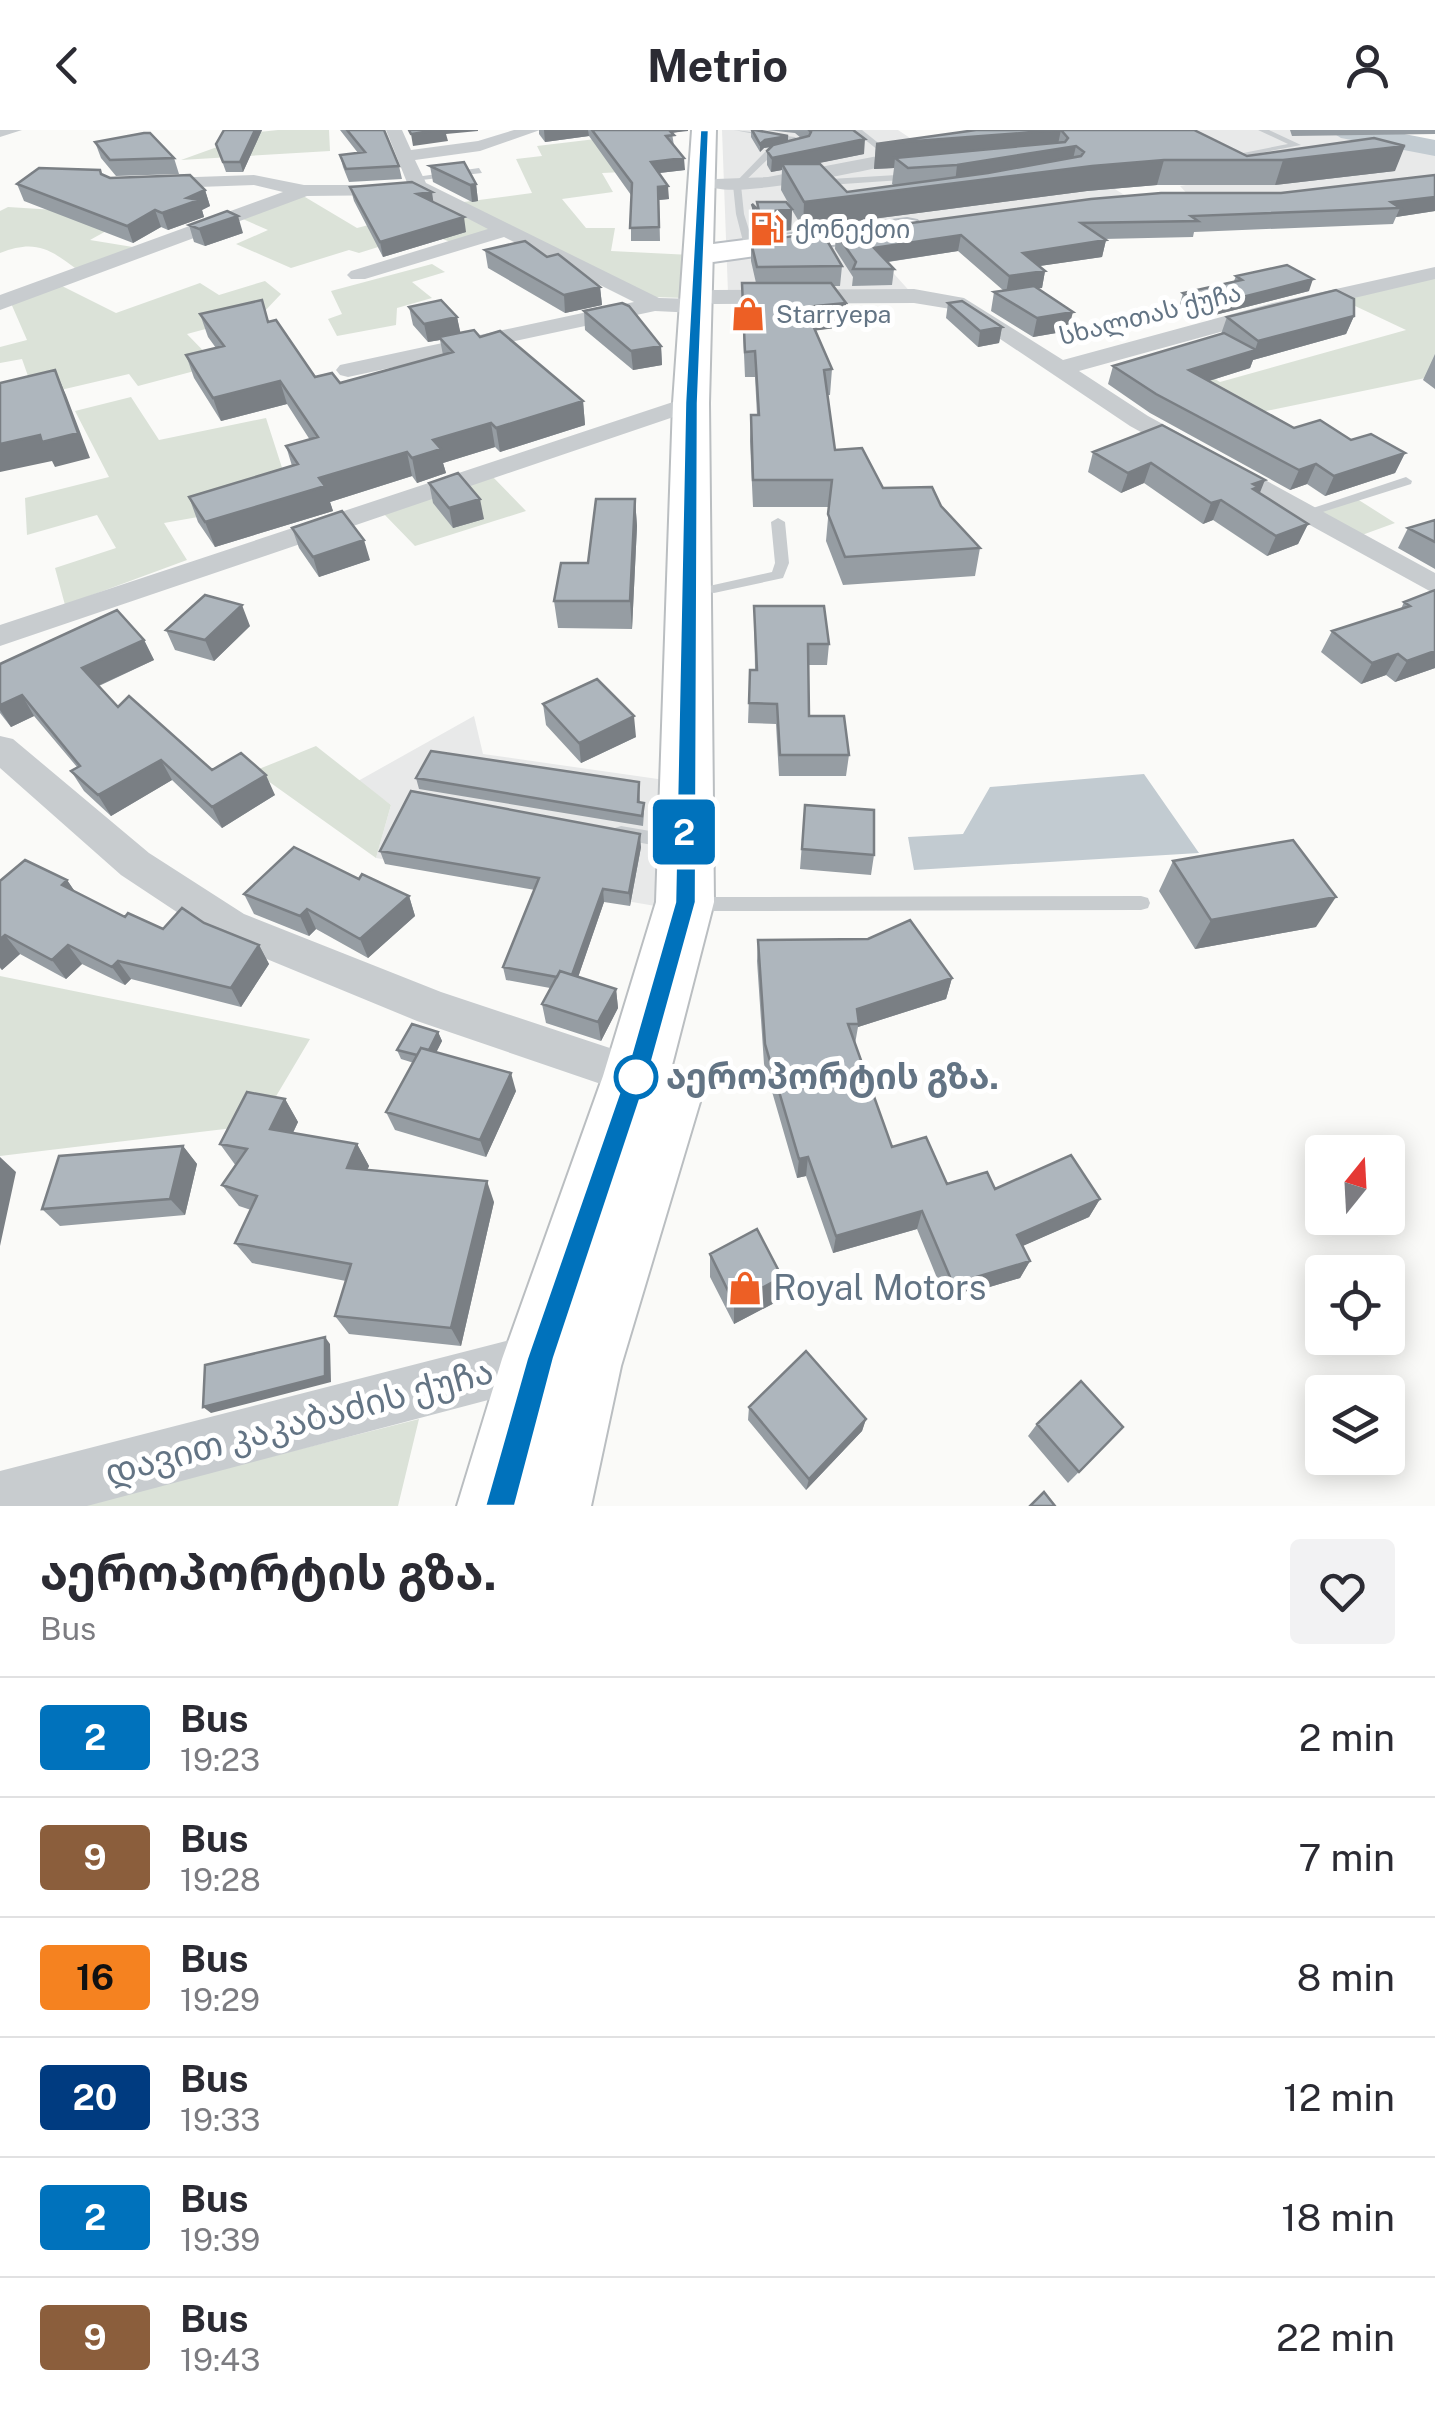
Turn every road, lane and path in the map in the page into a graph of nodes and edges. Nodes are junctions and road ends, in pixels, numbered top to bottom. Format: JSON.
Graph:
{"nodes":[{"id":1,"x":14,"y":130,"type":"edge"},
{"id":2,"x":394,"y":130,"type":"edge"},
{"id":3,"x":528,"y":130,"type":"edge"},
{"id":4,"x":704,"y":130,"type":"edge"},
{"id":5,"x":716,"y":130,"type":"edge"},
{"id":6,"x":738,"y":130,"type":"edge"},
{"id":7,"x":857,"y":130,"type":"edge"},
{"id":8,"x":1262,"y":130,"type":"edge"},
{"id":9,"x":0,"y":132,"type":"edge"},
{"id":10,"x":946,"y":149,"type":"edge"},
{"id":11,"x":1207,"y":152,"type":"edge"},
{"id":12,"x":402,"y":156,"type":"junction"},
{"id":13,"x":893,"y":158,"type":"junction"},
{"id":14,"x":479,"y":171,"type":"dead end"},
{"id":15,"x":922,"y":176,"type":"edge"},
{"id":16,"x":415,"y":182,"type":"junction"},
{"id":17,"x":116,"y":184,"type":"edge"},
{"id":18,"x":768,"y":184,"type":"junction"},
{"id":19,"x":727,"y":185,"type":"junction"},
{"id":20,"x":305,"y":190,"type":"junction"},
{"id":21,"x":935,"y":223,"type":"edge"},
{"id":22,"x":505,"y":230,"type":"junction"},
{"id":23,"x":750,"y":249,"type":"junction"},
{"id":24,"x":713,"y":253,"type":"junction"},
{"id":25,"x":1435,"y":273,"type":"edge"},
{"id":26,"x":358,"y":276,"type":"dead end"},
{"id":27,"x":704,"y":301,"type":"junction"},
{"id":28,"x":0,"y":303,"type":"edge"},
{"id":29,"x":655,"y":304,"type":"junction"},
{"id":30,"x":1058,"y":369,"type":"junction"},
{"id":31,"x":348,"y":370,"type":"dead end"},
{"id":32,"x":691,"y":403,"type":"junction"},
{"id":33,"x":1406,"y":480,"type":"dead end"},
{"id":34,"x":1305,"y":513,"type":"junction"},
{"id":35,"x":778,"y":522,"type":"dead end"},
{"id":36,"x":1435,"y":585,"type":"edge"},
{"id":37,"x":714,"y":588,"type":"junction"},
{"id":38,"x":0,"y":636,"type":"edge"},
{"id":39,"x":0,"y":748,"type":"edge"},
{"id":40,"x":610,"y":831,"type":"edge"},
{"id":41,"x":699,"y":874,"type":"junction"},
{"id":42,"x":1141,"y":903,"type":"dead end"},
{"id":43,"x":636,"y":1076,"type":"junction"},
{"id":44,"x":540,"y":1358,"type":"junction"},
{"id":45,"x":0,"y":1500,"type":"edge"},
{"id":46,"x":545,"y":1500,"type":"edge"}],
"edges":[{"from":1,"to":9,"type":"street"},
{"from":2,"to":12,"type":"street"},
{"from":3,"to":12,"type":"street"},
{"from":4,"to":27,"type":"highway"},
{"from":5,"to":19,"type":"highway"},
{"from":6,"to":19,"type":"lane"},
{"from":7,"to":13,"type":"lane"},
{"from":8,"to":11,"type":"lane"},
{"from":10,"to":13,"type":"street"},
{"from":12,"to":16,"type":"street"},
{"from":13,"to":18,"type":"street"},
{"from":14,"to":16,"type":"lane"},
{"from":15,"to":18,"type":"lane"},
{"from":16,"to":20,"type":"street"},
{"from":16,"to":22,"type":"street"},
{"from":17,"to":20,"type":"street"},
{"from":18,"to":19,"type":"street"},
{"from":19,"to":23,"type":"lane"},
{"from":19,"to":24,"type":"highway"},
{"from":20,"to":28,"type":"street"},
{"from":21,"to":23,"type":"street"},
{"from":22,"to":26,"type":"street"},
{"from":22,"to":29,"type":"street"},
{"from":23,"to":24,"type":"street"},
{"from":24,"to":27,"type":"highway"},
{"from":25,"to":30,"type":"street","name":"სხალთას ქუჩა"},
{"from":27,"to":29,"type":"street","name":"სხალთას ქუჩა"},
{"from":27,"to":30,"type":"street","name":"სხალთას ქუჩა"},
{"from":27,"to":32,"type":"highway"},
{"from":27,"to":37,"type":"highway"},
{"from":29,"to":31,"type":"street"},
{"from":30,"to":34,"type":"street"},
{"from":32,"to":38,"type":"street"},
{"from":32,"to":41,"type":"highway"},
{"from":33,"to":34,"type":"lane"},
{"from":34,"to":36,"type":"street"},
{"from":35,"to":37,"type":"lane"},
{"from":37,"to":41,"type":"highway"},
{"from":39,"to":43,"type":"street"},
{"from":40,"to":41,"type":"lane"},
{"from":41,"to":42,"type":"lane"},
{"from":41,"to":43,"type":"highway"},
{"from":41,"to":46,"type":"highway"},
{"from":43,"to":44,"type":"highway"},
{"from":44,"to":45,"type":"street","name":"დავით კაკაბაძის ქუჩა"},
{"from":44,"to":46,"type":"highway"}]}
